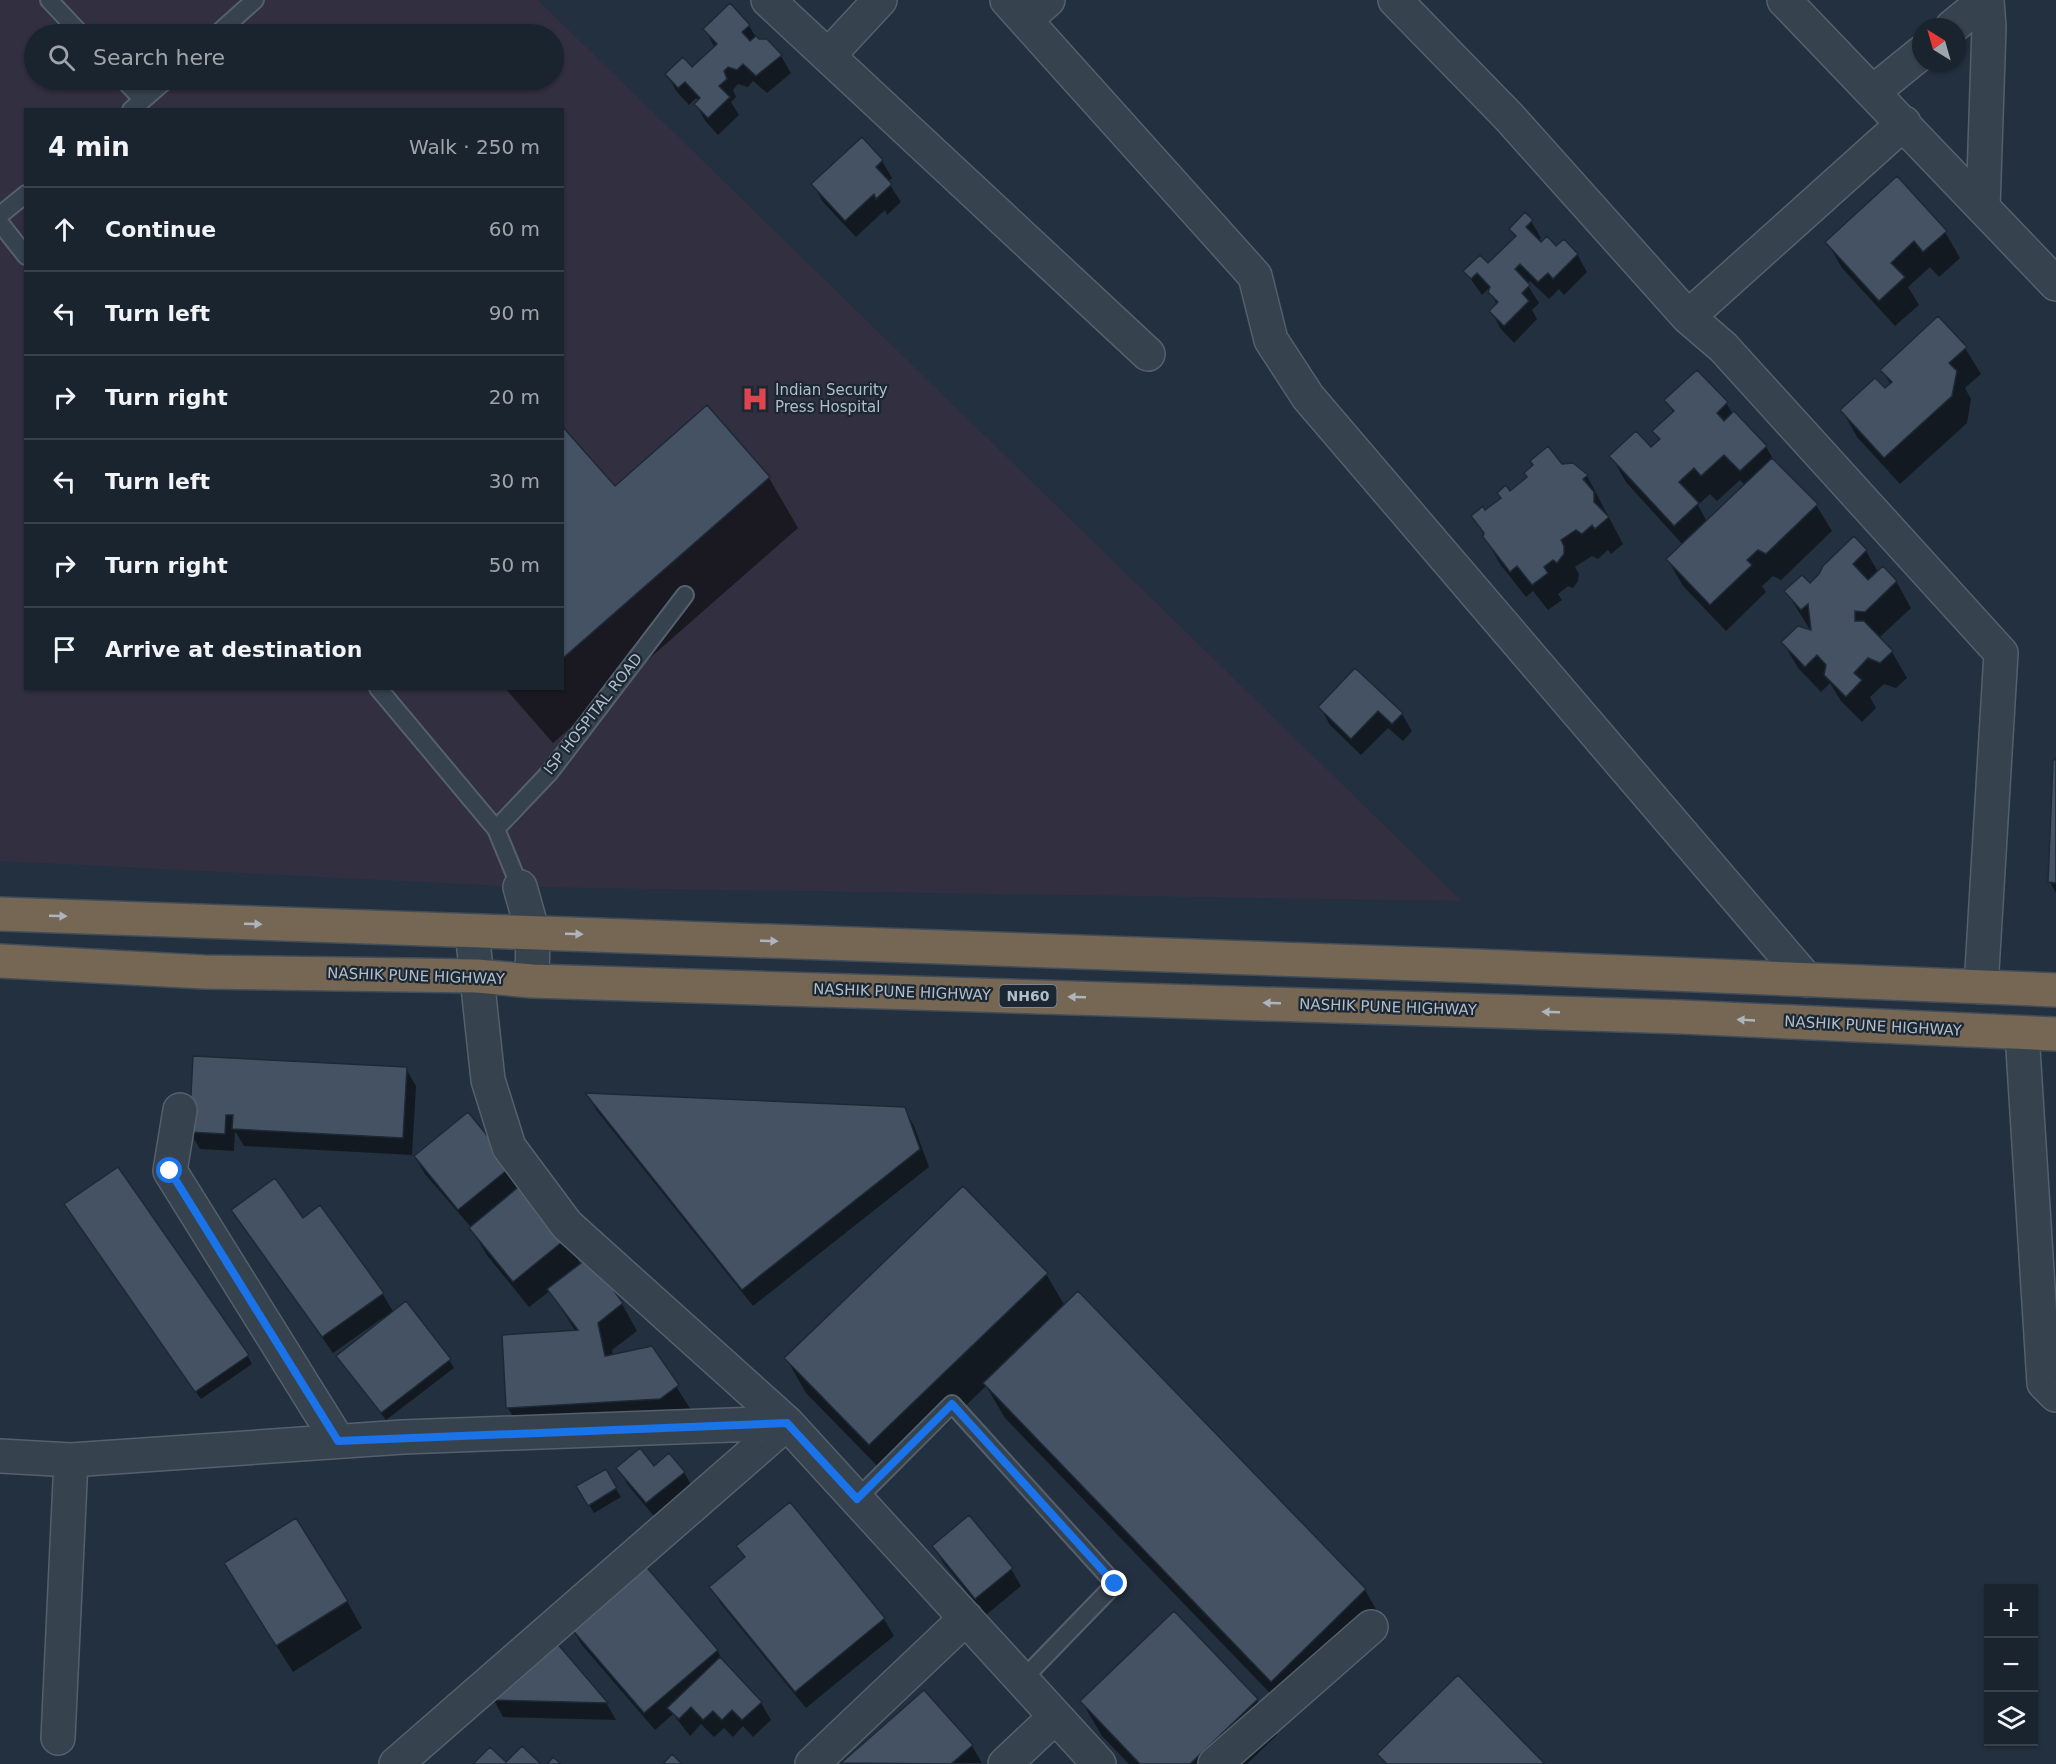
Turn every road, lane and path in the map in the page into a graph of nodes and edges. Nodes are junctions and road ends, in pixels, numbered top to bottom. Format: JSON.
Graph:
{"nodes":[{"id":1,"x":49,"y":0,"type":"edge"},
{"id":2,"x":255,"y":0,"type":"edge"},
{"id":3,"x":768,"y":0,"type":"edge"},
{"id":4,"x":880,"y":0,"type":"edge"},
{"id":5,"x":1395,"y":0,"type":"edge"},
{"id":6,"x":1784,"y":0,"type":"edge"},
{"id":7,"x":1986,"y":0,"type":"edge"},
{"id":8,"x":1027,"y":7,"type":"edge"},
{"id":9,"x":1963,"y":18,"type":"edge"},
{"id":10,"x":72,"y":24,"type":"edge"},
{"id":11,"x":228,"y":24,"type":"edge"},
{"id":12,"x":828,"y":56,"type":"junction"},
{"id":13,"x":1912,"y":60,"type":"edge"},
{"id":14,"x":129,"y":90,"type":"edge"},
{"id":15,"x":154,"y":90,"type":"edge"},
{"id":16,"x":1873,"y":92,"type":"junction"},
{"id":17,"x":137,"y":105,"type":"edge"},
{"id":18,"x":1904,"y":123,"type":"junction"},
{"id":19,"x":24,"y":196,"type":"edge"},
{"id":20,"x":1983,"y":208,"type":"junction"},
{"id":21,"x":0,"y":215,"type":"edge"},
{"id":22,"x":0,"y":223,"type":"edge"},
{"id":23,"x":24,"y":253,"type":"edge"},
{"id":24,"x":2056,"y":284,"type":"edge"},
{"id":25,"x":1688,"y":316,"type":"junction"},
{"id":26,"x":1148,"y":354,"type":"dead end"},
{"id":27,"x":685,"y":595,"type":"dead end"},
{"id":28,"x":380,"y":690,"type":"edge"},
{"id":29,"x":496,"y":829,"type":"junction"},
{"id":30,"x":520,"y":887,"type":"joint"},
{"id":31,"x":0,"y":914,"type":"edge"},
{"id":32,"x":472,"y":931,"type":"junction"},
{"id":33,"x":532,"y":933,"type":"junction"},
{"id":34,"x":0,"y":961,"type":"edge"},
{"id":35,"x":477,"y":976,"type":"junction"},
{"id":36,"x":1807,"y":980,"type":"junction"},
{"id":37,"x":532,"y":981,"type":"junction"},
{"id":38,"x":1981,"y":987,"type":"junction"},
{"id":39,"x":2056,"y":990,"type":"edge"},
{"id":40,"x":2022,"y":1033,"type":"junction"},
{"id":41,"x":2056,"y":1034,"type":"edge"},
{"id":42,"x":180,"y":1110,"type":"dead end"},
{"id":43,"x":2056,"y":1395,"type":"edge"},
{"id":44,"x":787,"y":1423,"type":"junction"},
{"id":45,"x":338,"y":1441,"type":"junction"},
{"id":46,"x":0,"y":1456,"type":"edge"},
{"id":47,"x":71,"y":1460,"type":"junction"},
{"id":48,"x":857,"y":1499,"type":"junction"},
{"id":49,"x":966,"y":1618,"type":"junction"},
{"id":50,"x":1371,"y":1627,"type":"dead end"},
{"id":51,"x":1023,"y":1679,"type":"junction"},
{"id":52,"x":1055,"y":1717,"type":"junction"},
{"id":53,"x":58,"y":1738,"type":"dead end"},
{"id":54,"x":396,"y":1764,"type":"edge"},
{"id":55,"x":812,"y":1764,"type":"edge"},
{"id":56,"x":1005,"y":1764,"type":"edge"},
{"id":57,"x":1099,"y":1764,"type":"edge"},
{"id":58,"x":1215,"y":1764,"type":"edge"}],
"edges":[{"from":1,"to":10,"type":"lane"},
{"from":2,"to":11,"type":"lane"},
{"from":3,"to":12,"type":"street"},
{"from":4,"to":12,"type":"street"},
{"from":5,"to":25,"type":"street"},
{"from":6,"to":16,"type":"street"},
{"from":7,"to":9,"type":"street"},
{"from":7,"to":20,"type":"street"},
{"from":8,"to":36,"type":"street"},
{"from":12,"to":26,"type":"street"},
{"from":13,"to":16,"type":"street"},
{"from":14,"to":17,"type":"lane"},
{"from":15,"to":17,"type":"lane"},
{"from":16,"to":18,"type":"street"},
{"from":18,"to":20,"type":"street"},
{"from":18,"to":25,"type":"street"},
{"from":19,"to":21,"type":"lane"},
{"from":20,"to":24,"type":"street"},
{"from":22,"to":23,"type":"lane"},
{"from":25,"to":38,"type":"street"},
{"from":27,"to":29,"type":"lane","name":"ISP HOSPITAL ROAD"},
{"from":28,"to":29,"type":"lane"},
{"from":29,"to":30,"type":"lane"},
{"from":30,"to":33,"type":"street"},
{"from":31,"to":32,"type":"highway","one_way":true},
{"from":32,"to":33,"type":"highway"},
{"from":32,"to":35,"type":"street"},
{"from":33,"to":36,"type":"highway","one_way":true},
{"from":33,"to":37,"type":"street"},
{"from":34,"to":35,"type":"highway","name":"NASHIK PUNE HIGHWAY","number":"NH60"},
{"from":35,"to":37,"type":"highway","name":"NASHIK PUNE HIGHWAY","number":"NH60"},
{"from":35,"to":44,"type":"street"},
{"from":36,"to":38,"type":"highway"},
{"from":40,"to":37,"type":"highway","name":"NASHIK PUNE HIGHWAY","number":"NH60","one_way":true},
{"from":38,"to":39,"type":"highway"},
{"from":40,"to":41,"type":"highway","name":"NASHIK PUNE HIGHWAY","number":"NH60"},
{"from":40,"to":43,"type":"street"},
{"from":42,"to":45,"type":"street"},
{"from":44,"to":45,"type":"street"},
{"from":44,"to":48,"type":"street"},
{"from":44,"to":54,"type":"street"},
{"from":45,"to":47,"type":"street"},
{"from":46,"to":47,"type":"street"},
{"from":47,"to":53,"type":"street"},
{"from":48,"to":49,"type":"street"},
{"from":48,"to":51,"type":"lane"},
{"from":49,"to":51,"type":"street"},
{"from":49,"to":55,"type":"street"},
{"from":50,"to":58,"type":"street"},
{"from":51,"to":52,"type":"street"},
{"from":52,"to":56,"type":"street"},
{"from":52,"to":57,"type":"street"}]}
